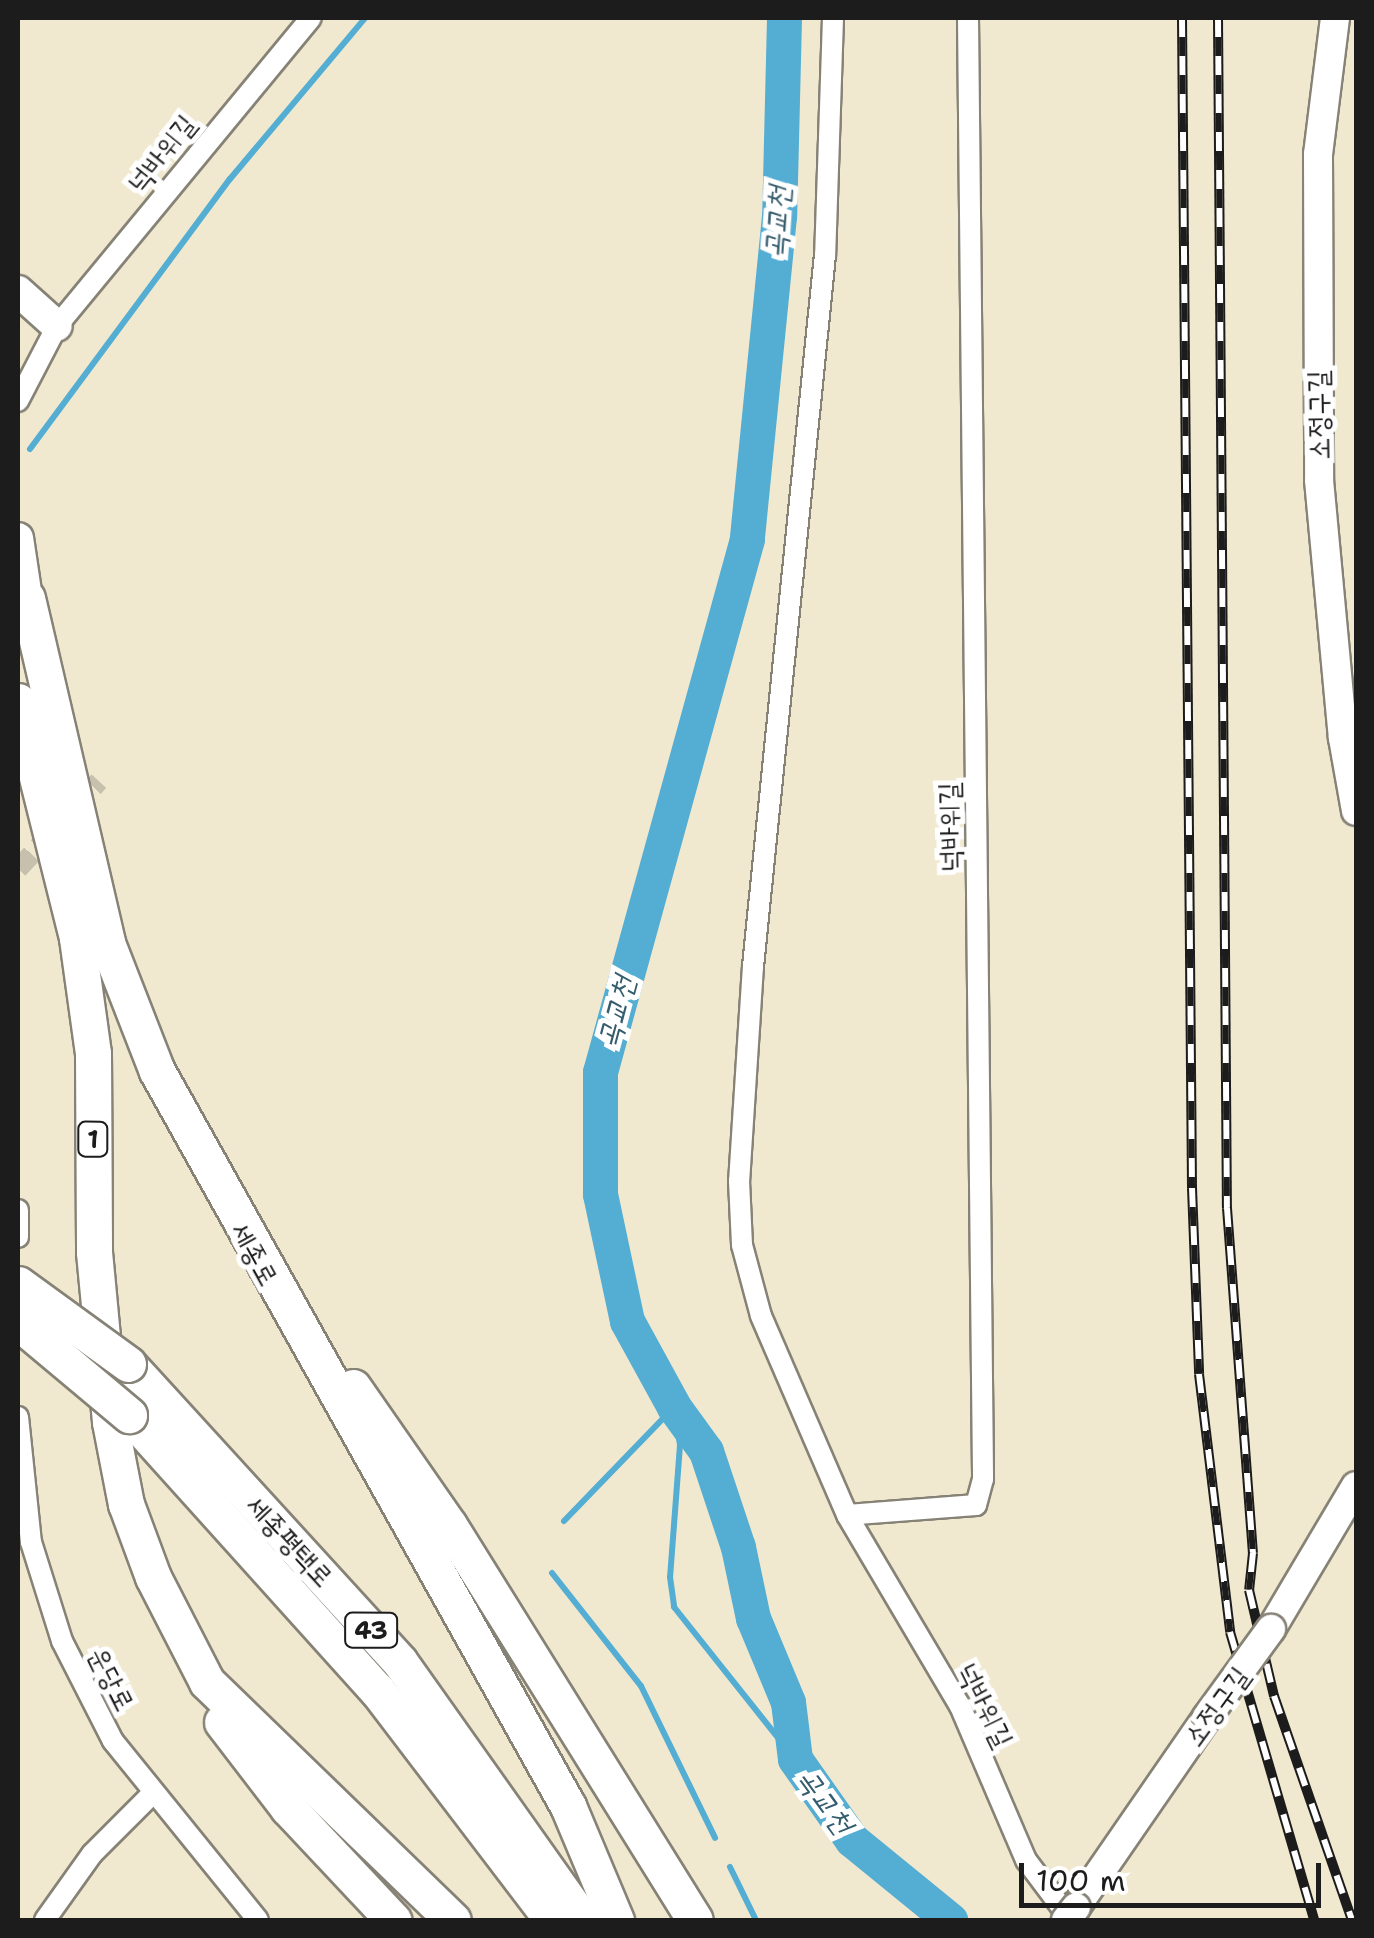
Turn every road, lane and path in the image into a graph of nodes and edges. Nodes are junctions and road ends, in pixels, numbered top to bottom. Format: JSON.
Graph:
{"nodes":[{"id":1,"x":312,"y":18,"type":"edge"},
{"id":2,"x":834,"y":18,"type":"edge"},
{"id":3,"x":968,"y":18,"type":"edge"},
{"id":4,"x":1335,"y":18,"type":"edge"},
{"id":5,"x":18,"y":291,"type":"edge"},
{"id":6,"x":57,"y":326,"type":"junction"},
{"id":7,"x":18,"y":401,"type":"edge"},
{"id":8,"x":18,"y":538,"type":"edge"},
{"id":9,"x":27,"y":598,"type":"joint"},
{"id":10,"x":18,"y":701,"type":"edge"},
{"id":11,"x":1356,"y":811,"type":"edge"},
{"id":12,"x":18,"y":1210,"type":"edge"},
{"id":13,"x":235,"y":1218,"type":"junction"},
{"id":14,"x":18,"y":1237,"type":"edge"},
{"id":15,"x":18,"y":1284,"type":"edge"},
{"id":16,"x":18,"y":1322,"type":"edge"},
{"id":17,"x":18,"y":1417,"type":"edge"},
{"id":18,"x":1356,"y":1486,"type":"edge"},
{"id":19,"x":846,"y":1515,"type":"junction"},
{"id":20,"x":154,"y":1578,"type":"junction"},
{"id":21,"x":152,"y":1794,"type":"junction"},
{"id":22,"x":1071,"y":1916,"type":"edge"},
{"id":23,"x":44,"y":1920,"type":"edge"},
{"id":24,"x":258,"y":1920,"type":"edge"},
{"id":25,"x":394,"y":1920,"type":"edge"},
{"id":26,"x":453,"y":1920,"type":"edge"},
{"id":27,"x":552,"y":1920,"type":"edge"},
{"id":28,"x":584,"y":1920,"type":"edge"},
{"id":29,"x":616,"y":1920,"type":"edge"},
{"id":30,"x":696,"y":1920,"type":"edge"}],
"edges":[{"from":1,"to":6,"type":"street","name":"넉바위길"},
{"from":2,"to":19,"type":"street","name":"넉바위길"},
{"from":3,"to":19,"type":"street","name":"넉바위길"},
{"from":4,"to":11,"type":"street","name":"소정구길"},
{"from":5,"to":6,"type":"main road"},
{"from":6,"to":7,"type":"street","name":"넉바위길"},
{"from":8,"to":9,"type":"main road","name":"세종로"},
{"from":9,"to":13,"type":"highway","name":"세종로"},
{"from":10,"to":20,"type":"highway","number":"1"},
{"from":12,"to":14,"type":"street"},
{"from":13,"to":29,"type":"highway","name":"세종로"},
{"from":13,"to":30,"type":"highway"},
{"from":15,"to":28,"type":"highway","name":"세종평택로","number":"43","bridge":true},
{"from":16,"to":27,"type":"highway","name":"세종평택로","number":"43","bridge":true},
{"from":17,"to":21,"type":"street","name":"운당로"},
{"from":18,"to":22,"type":"street","name":"소정구길","bridge":true},
{"from":19,"to":22,"type":"street","name":"넉바위길"},
{"from":20,"to":25,"type":"highway"},
{"from":20,"to":26,"type":"highway","number":"1"},
{"from":21,"to":23,"type":"street"},
{"from":21,"to":24,"type":"street","name":"운당로"}]}
